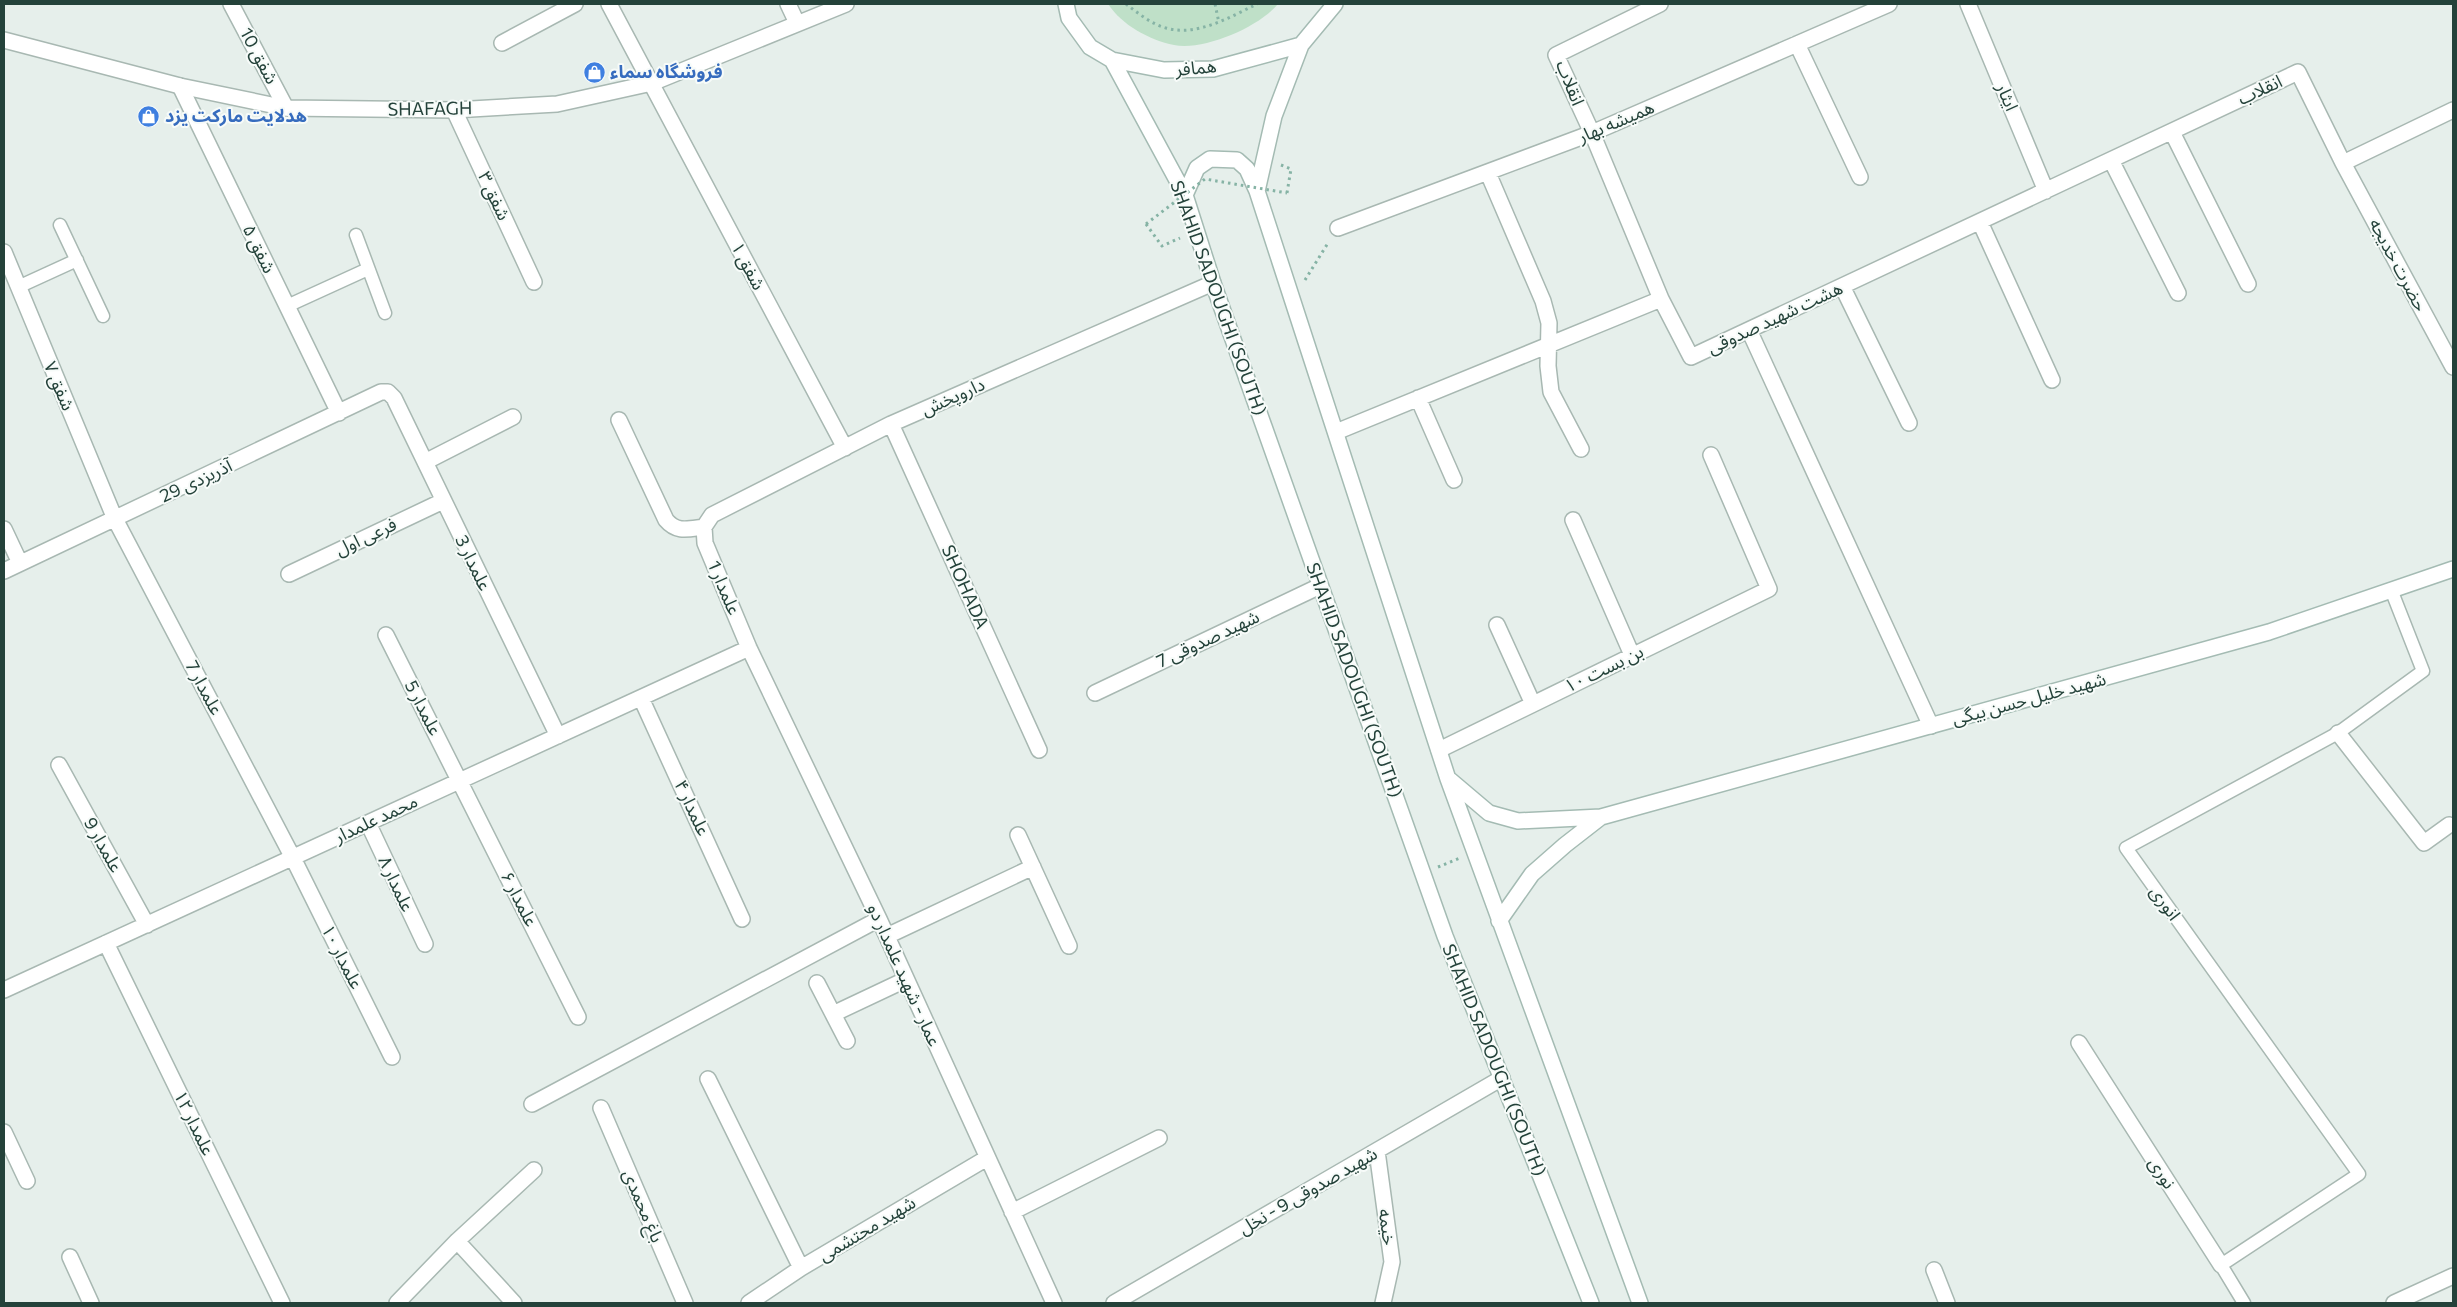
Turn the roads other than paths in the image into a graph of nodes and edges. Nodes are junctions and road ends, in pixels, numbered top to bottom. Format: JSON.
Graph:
{"nodes":[{"id":1,"x":231,"y":4,"type":"edge"},
{"id":2,"x":575,"y":4,"type":"edge"},
{"id":3,"x":609,"y":4,"type":"edge"},
{"id":4,"x":788,"y":4,"type":"edge"},
{"id":5,"x":846,"y":4,"type":"edge"},
{"id":6,"x":1066,"y":4,"type":"edge"},
{"id":7,"x":1335,"y":4,"type":"edge"},
{"id":8,"x":1660,"y":4,"type":"edge"},
{"id":9,"x":1889,"y":4,"type":"edge"},
{"id":10,"x":1968,"y":4,"type":"edge"},
{"id":11,"x":797,"y":24,"type":"junction"},
{"id":12,"x":4,"y":40,"type":"edge"},
{"id":13,"x":502,"y":43,"type":"dead end"},
{"id":14,"x":1301,"y":44,"type":"junction"},
{"id":15,"x":1797,"y":44,"type":"junction"},
{"id":16,"x":1112,"y":60,"type":"junction"},
{"id":17,"x":652,"y":83,"type":"junction"},
{"id":18,"x":180,"y":86,"type":"junction"},
{"id":19,"x":286,"y":108,"type":"junction"},
{"id":20,"x":454,"y":110,"type":"junction"},
{"id":21,"x":2453,"y":110,"type":"edge"},
{"id":22,"x":2172,"y":132,"type":"junction"},
{"id":23,"x":1592,"y":133,"type":"junction"},
{"id":24,"x":2112,"y":160,"type":"junction"},
{"id":25,"x":2344,"y":163,"type":"junction"},
{"id":26,"x":1488,"y":173,"type":"junction"},
{"id":27,"x":1860,"y":177,"type":"dead end"},
{"id":28,"x":2046,"y":190,"type":"junction"},
{"id":29,"x":1257,"y":191,"type":"junction"},
{"id":30,"x":1186,"y":195,"type":"junction"},
{"id":31,"x":1980,"y":222,"type":"junction"},
{"id":32,"x":60,"y":225,"type":"dead end"},
{"id":33,"x":1338,"y":228,"type":"road end"},
{"id":34,"x":356,"y":235,"type":"dead end"},
{"id":35,"x":4,"y":252,"type":"edge"},
{"id":36,"x":77,"y":260,"type":"junction"},
{"id":37,"x":368,"y":269,"type":"junction"},
{"id":38,"x":534,"y":282,"type":"dead end"},
{"id":39,"x":1213,"y":284,"type":"junction"},
{"id":40,"x":2248,"y":284,"type":"dead end"},
{"id":41,"x":1842,"y":286,"type":"junction"},
{"id":42,"x":18,"y":287,"type":"junction"},
{"id":43,"x":2178,"y":293,"type":"dead end"},
{"id":44,"x":1661,"y":299,"type":"junction"},
{"id":45,"x":287,"y":306,"type":"junction"},
{"id":46,"x":384,"y":313,"type":"dead end"},
{"id":47,"x":104,"y":316,"type":"dead end"},
{"id":48,"x":1748,"y":330,"type":"junction"},
{"id":49,"x":1549,"y":344,"type":"junction"},
{"id":50,"x":2453,"y":367,"type":"edge"},
{"id":51,"x":2052,"y":380,"type":"dead end"},
{"id":52,"x":388,"y":392,"type":"joint"},
{"id":53,"x":1418,"y":398,"type":"junction"},
{"id":54,"x":338,"y":413,"type":"junction"},
{"id":55,"x":513,"y":417,"type":"dead end"},
{"id":56,"x":619,"y":420,"type":"dead end"},
{"id":57,"x":1909,"y":423,"type":"dead end"},
{"id":58,"x":892,"y":424,"type":"junction"},
{"id":59,"x":1336,"y":432,"type":"junction"},
{"id":60,"x":845,"y":448,"type":"junction"},
{"id":61,"x":1581,"y":449,"type":"dead end"},
{"id":62,"x":1711,"y":455,"type":"dead end"},
{"id":63,"x":425,"y":462,"type":"junction"},
{"id":64,"x":1454,"y":480,"type":"dead end"},
{"id":65,"x":443,"y":500,"type":"junction"},
{"id":66,"x":115,"y":519,"type":"junction"},
{"id":67,"x":1573,"y":520,"type":"dead end"},
{"id":68,"x":704,"y":527,"type":"junction"},
{"id":69,"x":4,"y":529,"type":"edge"},
{"id":70,"x":20,"y":563,"type":"junction"},
{"id":71,"x":2453,"y":569,"type":"edge"},
{"id":72,"x":4,"y":571,"type":"edge"},
{"id":73,"x":289,"y":574,"type":"dead end"},
{"id":74,"x":1320,"y":586,"type":"junction"},
{"id":75,"x":2392,"y":592,"type":"junction"},
{"id":76,"x":1497,"y":625,"type":"dead end"},
{"id":77,"x":386,"y":635,"type":"dead end"},
{"id":78,"x":749,"y":648,"type":"junction"},
{"id":79,"x":1632,"y":655,"type":"junction"},
{"id":80,"x":1095,"y":693,"type":"dead end"},
{"id":81,"x":641,"y":698,"type":"junction"},
{"id":82,"x":1533,"y":704,"type":"junction"},
{"id":83,"x":1931,"y":726,"type":"junction"},
{"id":84,"x":2338,"y":733,"type":"junction"},
{"id":85,"x":558,"y":736,"type":"junction"},
{"id":86,"x":1039,"y":750,"type":"dead end"},
{"id":87,"x":1439,"y":750,"type":"junction"},
{"id":88,"x":59,"y":765,"type":"dead end"},
{"id":89,"x":1448,"y":779,"type":"junction"},
{"id":90,"x":460,"y":780,"type":"junction"},
{"id":91,"x":1601,"y":817,"type":"junction"},
{"id":92,"x":368,"y":823,"type":"junction"},
{"id":93,"x":2449,"y":825,"type":"dead end"},
{"id":94,"x":1018,"y":835,"type":"dead end"},
{"id":95,"x":293,"y":858,"type":"junction"},
{"id":96,"x":1033,"y":867,"type":"junction"},
{"id":97,"x":880,"y":918,"type":"junction"},
{"id":98,"x":742,"y":919,"type":"dead end"},
{"id":99,"x":1499,"y":921,"type":"junction"},
{"id":100,"x":147,"y":924,"type":"junction"},
{"id":101,"x":887,"y":936,"type":"junction"},
{"id":102,"x":106,"y":943,"type":"junction"},
{"id":103,"x":425,"y":944,"type":"dead end"},
{"id":104,"x":1069,"y":946,"type":"dead end"},
{"id":105,"x":905,"y":980,"type":"junction"},
{"id":106,"x":817,"y":984,"type":"dead end"},
{"id":107,"x":4,"y":990,"type":"edge"},
{"id":108,"x":833,"y":1014,"type":"junction"},
{"id":109,"x":578,"y":1017,"type":"dead end"},
{"id":110,"x":847,"y":1041,"type":"dead end"},
{"id":111,"x":2079,"y":1043,"type":"dead end"},
{"id":112,"x":392,"y":1057,"type":"dead end"},
{"id":113,"x":1502,"y":1078,"type":"junction"},
{"id":114,"x":708,"y":1079,"type":"dead end"},
{"id":115,"x":532,"y":1104,"type":"dead end"},
{"id":116,"x":601,"y":1108,"type":"dead end"},
{"id":117,"x":4,"y":1132,"type":"edge"},
{"id":118,"x":1159,"y":1138,"type":"dead end"},
{"id":119,"x":1377,"y":1151,"type":"junction"},
{"id":120,"x":987,"y":1158,"type":"junction"},
{"id":121,"x":534,"y":1170,"type":"dead end"},
{"id":122,"x":27,"y":1181,"type":"dead end"},
{"id":123,"x":1012,"y":1212,"type":"junction"},
{"id":124,"x":457,"y":1241,"type":"junction"},
{"id":125,"x":70,"y":1256,"type":"dead end"},
{"id":126,"x":2221,"y":1265,"type":"junction"},
{"id":127,"x":801,"y":1268,"type":"junction"},
{"id":128,"x":1934,"y":1270,"type":"dead end"},
{"id":129,"x":2453,"y":1276,"type":"edge"},
{"id":130,"x":91,"y":1303,"type":"edge"},
{"id":131,"x":282,"y":1303,"type":"edge"},
{"id":132,"x":397,"y":1303,"type":"edge"},
{"id":133,"x":514,"y":1303,"type":"edge"},
{"id":134,"x":685,"y":1303,"type":"edge"},
{"id":135,"x":749,"y":1303,"type":"edge"},
{"id":136,"x":1054,"y":1303,"type":"edge"},
{"id":137,"x":1114,"y":1303,"type":"edge"},
{"id":138,"x":1383,"y":1303,"type":"edge"},
{"id":139,"x":1591,"y":1303,"type":"edge"},
{"id":140,"x":1640,"y":1303,"type":"edge"},
{"id":141,"x":1947,"y":1303,"type":"edge"},
{"id":142,"x":2244,"y":1303,"type":"edge"},
{"id":143,"x":2394,"y":1303,"type":"edge"}],
"edges":[{"from":1,"to":19,"type":"street","name":"شفق 10"},
{"from":2,"to":13,"type":"street"},
{"from":3,"to":17,"type":"street","name":"شفق ۱"},
{"from":4,"to":11,"type":"street"},
{"from":5,"to":11,"type":"street","name":"SHAFAGH"},
{"from":6,"to":16,"type":"street","name":"همافر"},
{"from":7,"to":14,"type":"street"},
{"from":8,"to":23,"type":"street","name":"انقلاب"},
{"from":9,"to":15,"type":"street","name":"همیشه بهار"},
{"from":10,"to":28,"type":"street","name":"ایثار"},
{"from":11,"to":17,"type":"street","name":"SHAFAGH"},
{"from":12,"to":18,"type":"street","name":"SHAFAGH"},
{"from":14,"to":16,"type":"street","name":"همافر"},
{"from":14,"to":29,"type":"street"},
{"from":15,"to":23,"type":"street","name":"همیشه بهار"},
{"from":15,"to":27,"type":"street"},
{"from":16,"to":30,"type":"street","name":"SHAHID SADOUGHI (SOUTH)"},
{"from":17,"to":20,"type":"street","name":"SHAFAGH"},
{"from":17,"to":60,"type":"street","name":"شفق ۱"},
{"from":18,"to":19,"type":"street","name":"SHAFAGH"},
{"from":18,"to":45,"type":"street","name":"شفق ۵"},
{"from":19,"to":20,"type":"street","name":"SHAFAGH"},
{"from":20,"to":38,"type":"street","name":"شفق ۳"},
{"from":21,"to":25,"type":"street"},
{"from":22,"to":24,"type":"street","name":"انقلاب"},
{"from":22,"to":25,"type":"street","name":"انقلاب"},
{"from":22,"to":40,"type":"street"},
{"from":23,"to":26,"type":"street","name":"همیشه بهار"},
{"from":23,"to":44,"type":"street","name":"انقلاب"},
{"from":24,"to":28,"type":"street","name":"انقلاب"},
{"from":24,"to":43,"type":"street"},
{"from":25,"to":50,"type":"street","name":"حضرت خدیجه"},
{"from":26,"to":33,"type":"street","name":"همیشه بهار"},
{"from":26,"to":49,"type":"street"},
{"from":28,"to":31,"type":"street","name":"هشت شهید صدوقی"},
{"from":29,"to":30,"type":"street"},
{"from":29,"to":59,"type":"street"},
{"from":30,"to":39,"type":"street","name":"SHAHID SADOUGHI (SOUTH)"},
{"from":31,"to":41,"type":"street","name":"هشت شهید صدوقی"},
{"from":31,"to":51,"type":"street"},
{"from":32,"to":36,"type":"lane"},
{"from":34,"to":37,"type":"lane"},
{"from":35,"to":42,"type":"street","name":"شفق ۷"},
{"from":36,"to":42,"type":"lane"},
{"from":36,"to":47,"type":"lane"},
{"from":37,"to":45,"type":"lane"},
{"from":37,"to":46,"type":"lane"},
{"from":39,"to":58,"type":"street","name":"داروپخش"},
{"from":39,"to":74,"type":"street","name":"SHAHID SADOUGHI (SOUTH)"},
{"from":41,"to":48,"type":"street","name":"هشت شهید صدوقی"},
{"from":41,"to":57,"type":"street"},
{"from":42,"to":66,"type":"street","name":"شفق ۷"},
{"from":44,"to":48,"type":"street","name":"هشت شهید صدوقی"},
{"from":44,"to":49,"type":"street"},
{"from":45,"to":54,"type":"street","name":"شفق ۵"},
{"from":48,"to":83,"type":"street"},
{"from":49,"to":53,"type":"street"},
{"from":49,"to":61,"type":"street"},
{"from":52,"to":54,"type":"street","name":"آذریزدی 29"},
{"from":52,"to":63,"type":"street","name":"علمدار 3"},
{"from":53,"to":59,"type":"street"},
{"from":53,"to":64,"type":"street"},
{"from":54,"to":66,"type":"street","name":"آذریزدی 29"},
{"from":55,"to":63,"type":"street"},
{"from":56,"to":68,"type":"street"},
{"from":58,"to":60,"type":"street","name":"داروپخش"},
{"from":58,"to":86,"type":"street","name":"SHOHADA"},
{"from":59,"to":87,"type":"street"},
{"from":60,"to":68,"type":"street","name":"داروپخش"},
{"from":62,"to":79,"type":"street","name":"بن بست ۱۰"},
{"from":63,"to":65,"type":"street","name":"علمدار 3"},
{"from":65,"to":73,"type":"street","name":"فرعی اول"},
{"from":65,"to":85,"type":"street","name":"علمدار 3"},
{"from":66,"to":70,"type":"street","name":"آذریزدی 29"},
{"from":66,"to":95,"type":"street","name":"علمدار 7"},
{"from":67,"to":79,"type":"street"},
{"from":68,"to":78,"type":"street","name":"علمدار 1"},
{"from":69,"to":70,"type":"street"},
{"from":70,"to":72,"type":"street","name":"آذریزدی 29"},
{"from":71,"to":75,"type":"street","name":"شهید خلیل حسن بیگی"},
{"from":74,"to":80,"type":"street","name":"شهید صدوقی 7"},
{"from":74,"to":113,"type":"street","name":"SHAHID SADOUGHI (SOUTH)"},
{"from":75,"to":83,"type":"street","name":"شهید خلیل حسن بیگی"},
{"from":75,"to":84,"type":"lane","name":"انوری"},
{"from":76,"to":82,"type":"street"},
{"from":77,"to":90,"type":"street","name":"علمدار 5"},
{"from":78,"to":81,"type":"street","name":"محمد علمدار"},
{"from":78,"to":97,"type":"street","name":"عمار - شهید علمدار دو"},
{"from":79,"to":82,"type":"street","name":"بن بست ۱۰"},
{"from":81,"to":85,"type":"street","name":"محمد علمدار"},
{"from":81,"to":98,"type":"street","name":"علمدار ۴"},
{"from":82,"to":87,"type":"street","name":"بن بست ۱۰"},
{"from":83,"to":91,"type":"street","name":"شهید خلیل حسن بیگی"},
{"from":84,"to":93,"type":"street"},
{"from":84,"to":126,"type":"lane","name":"انوری"},
{"from":85,"to":90,"type":"street","name":"محمد علمدار"},
{"from":87,"to":89,"type":"street"},
{"from":88,"to":100,"type":"street","name":"علمدار 9"},
{"from":89,"to":91,"type":"street"},
{"from":89,"to":99,"type":"street"},
{"from":90,"to":92,"type":"street","name":"محمد علمدار"},
{"from":90,"to":109,"type":"street","name":"علمدار ۶"},
{"from":91,"to":99,"type":"street"},
{"from":92,"to":95,"type":"street","name":"محمد علمدار"},
{"from":92,"to":103,"type":"street","name":"علمدار ۸"},
{"from":94,"to":96,"type":"street"},
{"from":95,"to":100,"type":"street","name":"محمد علمدار"},
{"from":95,"to":112,"type":"street","name":"علمدار ۱۰"},
{"from":96,"to":101,"type":"street"},
{"from":96,"to":104,"type":"street"},
{"from":97,"to":101,"type":"street","name":"عمار - شهید علمدار دو"},
{"from":97,"to":115,"type":"street"},
{"from":99,"to":140,"type":"street"},
{"from":100,"to":102,"type":"street","name":"محمد علمدار"},
{"from":101,"to":105,"type":"street","name":"عمار - شهید علمدار دو"},
{"from":102,"to":107,"type":"street","name":"محمد علمدار"},
{"from":102,"to":131,"type":"street","name":"علمدار ۱۲"},
{"from":105,"to":108,"type":"street"},
{"from":105,"to":120,"type":"street","name":"عمار - شهید علمدار دو"},
{"from":106,"to":108,"type":"street"},
{"from":108,"to":110,"type":"street"},
{"from":111,"to":126,"type":"street","name":"نوری"},
{"from":113,"to":119,"type":"street","name":"شهید صدوقی 9 - نخل"},
{"from":113,"to":139,"type":"street","name":"SHAHID SADOUGHI (SOUTH)"},
{"from":114,"to":127,"type":"street"},
{"from":116,"to":134,"type":"street","name":"باغ محمدی"},
{"from":117,"to":122,"type":"street"},
{"from":118,"to":123,"type":"street"},
{"from":119,"to":137,"type":"street","name":"شهید صدوقی 9 - نخل"},
{"from":119,"to":138,"type":"street","name":"خیمه"},
{"from":120,"to":123,"type":"street","name":"عمار - شهید علمدار دو"},
{"from":120,"to":127,"type":"street","name":"شهید محتشمی"},
{"from":121,"to":124,"type":"street"},
{"from":123,"to":136,"type":"street","name":"عمار - شهید علمدار دو"},
{"from":124,"to":132,"type":"street"},
{"from":124,"to":133,"type":"street"},
{"from":125,"to":130,"type":"street"},
{"from":126,"to":142,"type":"lane","name":"نوری"},
{"from":127,"to":135,"type":"street","name":"شهید محتشمی"},
{"from":128,"to":141,"type":"street"},
{"from":129,"to":143,"type":"street"}]}
